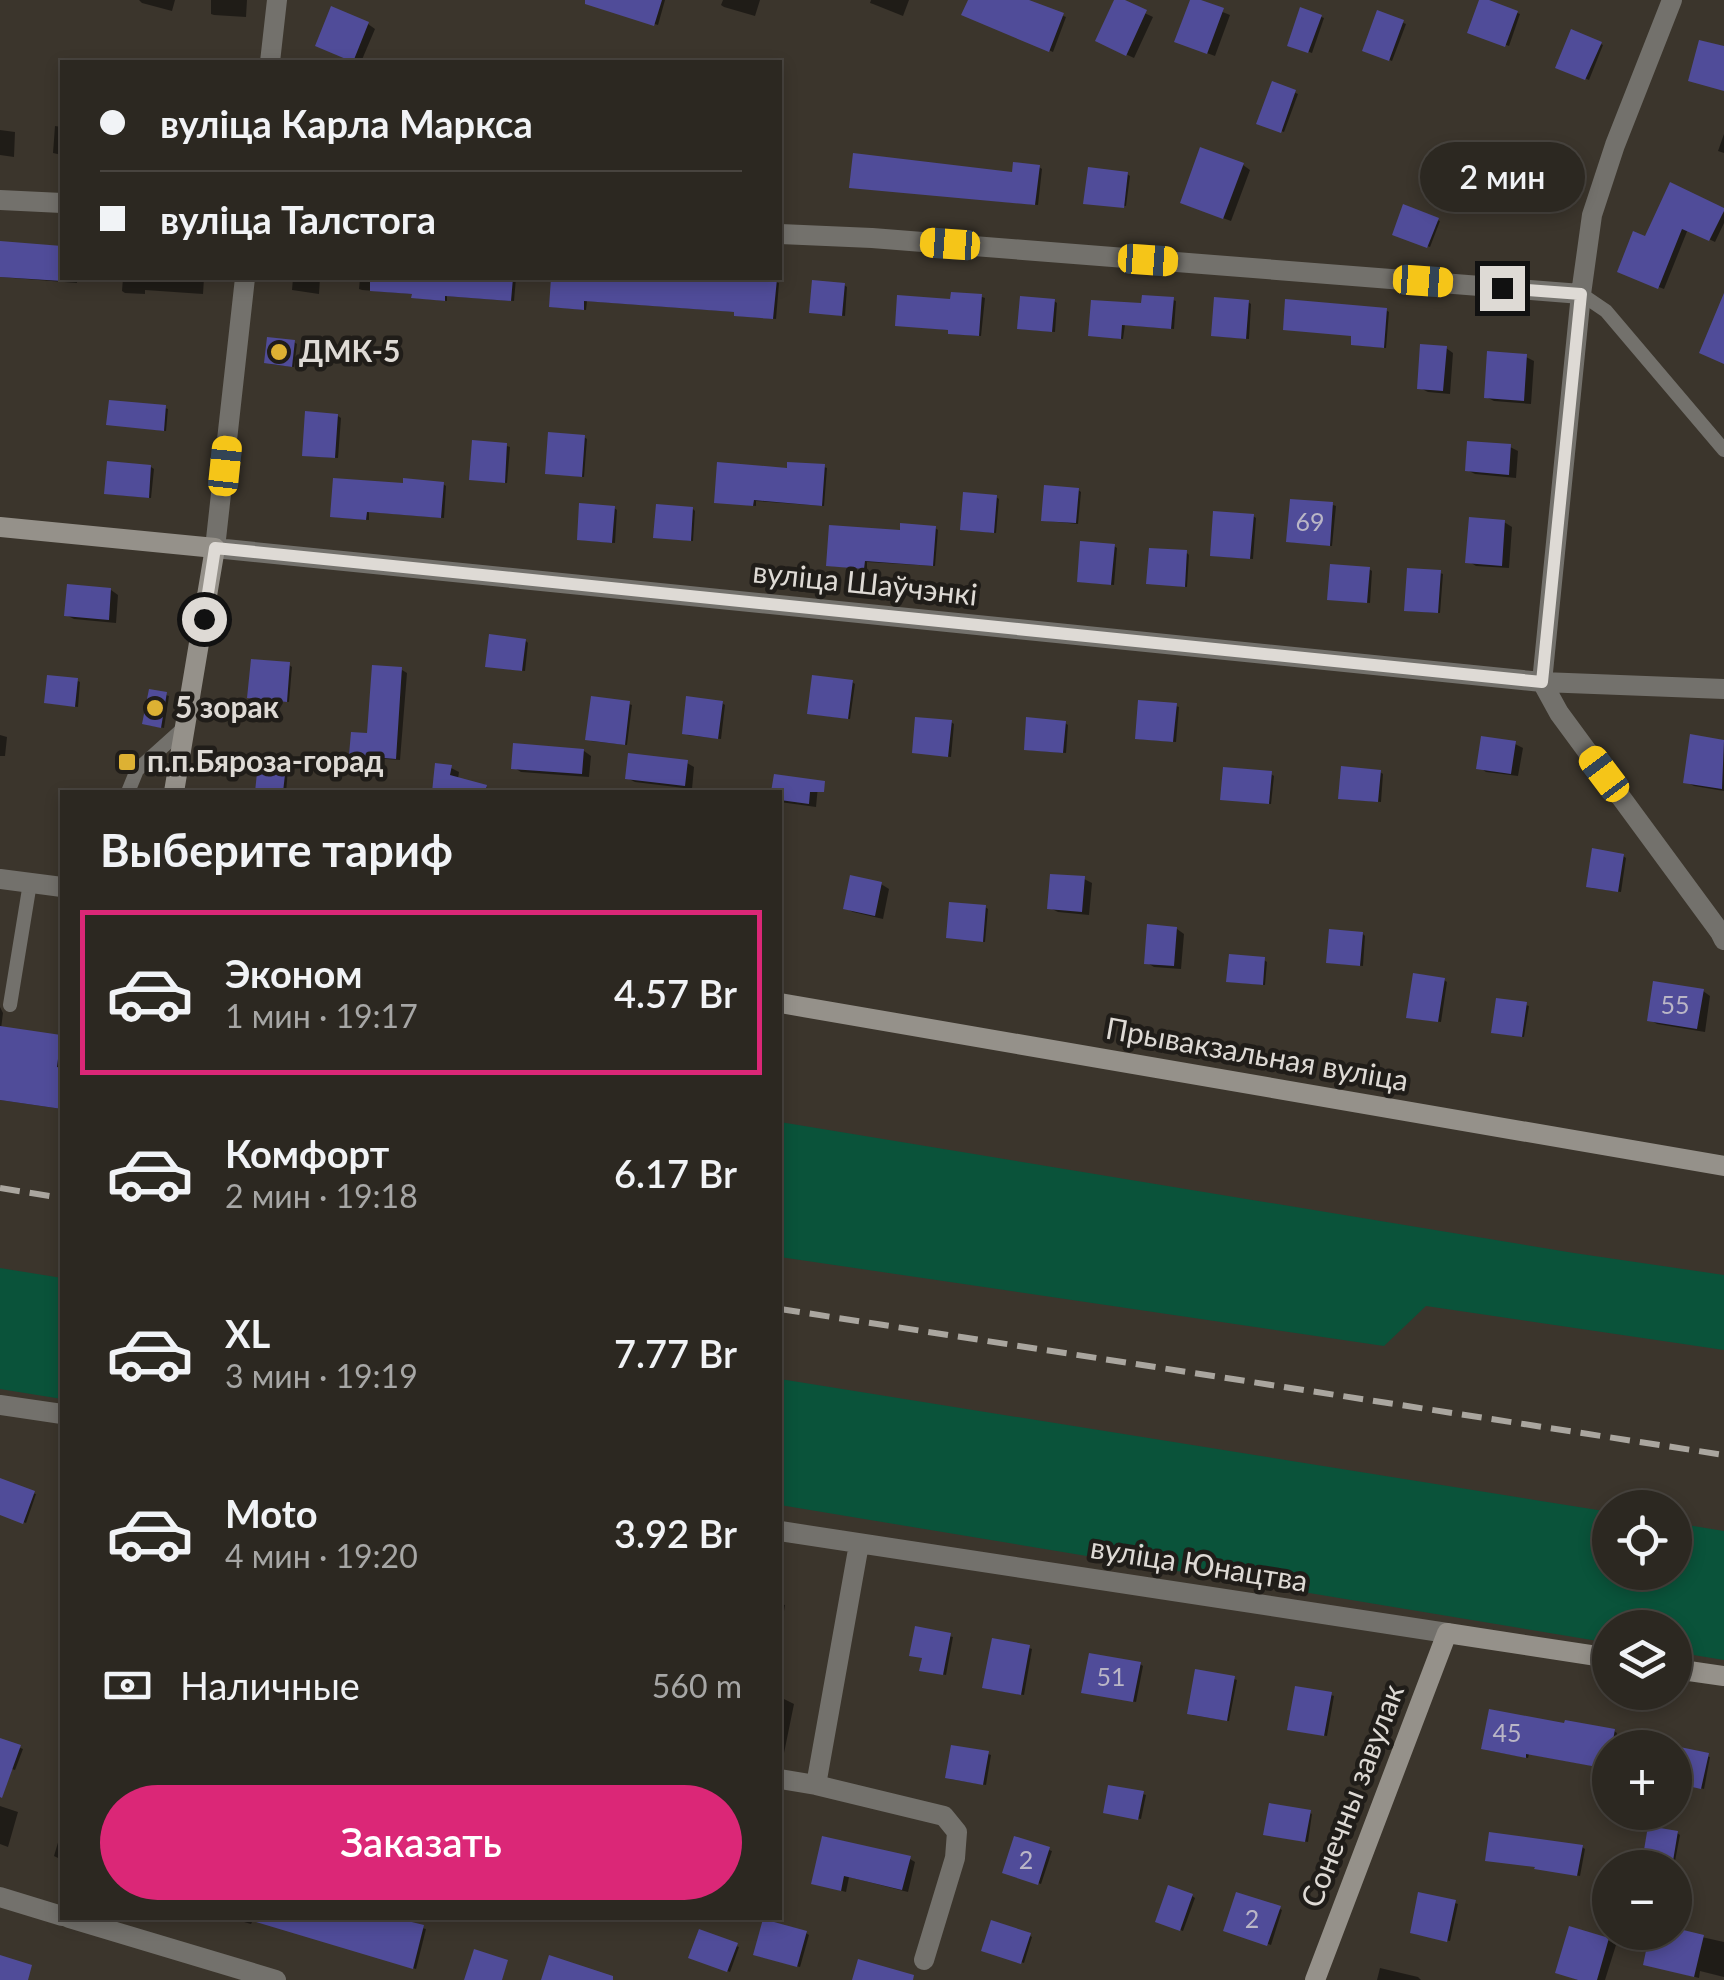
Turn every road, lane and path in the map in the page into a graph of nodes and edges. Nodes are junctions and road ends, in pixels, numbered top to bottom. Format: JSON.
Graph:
{"nodes":[{"id":1,"x":277,"y":0,"type":"edge"},
{"id":2,"x":1672,"y":0,"type":"edge"},
{"id":3,"x":270,"y":60,"type":"edge"},
{"id":4,"x":0,"y":200,"type":"edge"},
{"id":5,"x":60,"y":203,"type":"edge"},
{"id":6,"x":782,"y":234,"type":"edge"},
{"id":7,"x":245,"y":280,"type":"edge"},
{"id":8,"x":1581,"y":294,"type":"junction"},
{"id":9,"x":1724,"y":450,"type":"edge"},
{"id":10,"x":0,"y":527,"type":"edge"},
{"id":11,"x":215,"y":548,"type":"junction"},
{"id":12,"x":1542,"y":682,"type":"junction"},
{"id":13,"x":1724,"y":689,"type":"edge"},
{"id":14,"x":186,"y":725,"type":"junction"},
{"id":15,"x":129,"y":790,"type":"edge"},
{"id":16,"x":174,"y":790,"type":"edge"},
{"id":17,"x":0,"y":879,"type":"edge"},
{"id":18,"x":30,"y":883,"type":"junction"},
{"id":19,"x":60,"y":887,"type":"edge"},
{"id":20,"x":1724,"y":940,"type":"edge"},
{"id":21,"x":782,"y":1003,"type":"edge"},
{"id":22,"x":10,"y":1005,"type":"dead end"},
{"id":23,"x":1724,"y":1166,"type":"edge"},
{"id":24,"x":0,"y":1404,"type":"edge"},
{"id":25,"x":60,"y":1414,"type":"edge"},
{"id":26,"x":782,"y":1531,"type":"edge"},
{"id":27,"x":860,"y":1544,"type":"junction"},
{"id":28,"x":1447,"y":1633,"type":"junction"},
{"id":29,"x":1592,"y":1655,"type":"edge"},
{"id":30,"x":1692,"y":1671,"type":"edge"},
{"id":31,"x":1724,"y":1676,"type":"edge"},
{"id":32,"x":782,"y":1779,"type":"edge"},
{"id":33,"x":816,"y":1786,"type":"junction"},
{"id":34,"x":0,"y":1897,"type":"edge"},
{"id":35,"x":60,"y":1914,"type":"edge"},
{"id":36,"x":90,"y":1920,"type":"edge"},
{"id":37,"x":125,"y":1926,"type":"edge"},
{"id":38,"x":924,"y":1960,"type":"dead end"},
{"id":39,"x":276,"y":1980,"type":"edge"},
{"id":40,"x":1315,"y":1980,"type":"edge"}],
"edges":[{"from":1,"to":3,"type":"street"},
{"from":2,"to":8,"type":"street"},
{"from":4,"to":5,"type":"street"},
{"from":6,"to":8,"type":"street"},
{"from":7,"to":11,"type":"street"},
{"from":8,"to":9,"type":"lane"},
{"from":8,"to":12,"type":"street"},
{"from":10,"to":11,"type":"street","name":"вуліца Шаўчэнкі"},
{"from":11,"to":12,"type":"street","name":"вуліца Шаўчэнкі"},
{"from":11,"to":14,"type":"street"},
{"from":12,"to":13,"type":"street","name":"вуліца Шаўчэнкі"},
{"from":12,"to":20,"type":"street"},
{"from":14,"to":15,"type":"lane"},
{"from":14,"to":16,"type":"street"},
{"from":17,"to":18,"type":"street"},
{"from":18,"to":19,"type":"street"},
{"from":18,"to":22,"type":"lane"},
{"from":21,"to":23,"type":"street","name":"Прывакзальная вуліца"},
{"from":24,"to":25,"type":"street"},
{"from":26,"to":27,"type":"street","name":"вуліца Юнацтва"},
{"from":27,"to":28,"type":"street","name":"вуліца Юнацтва"},
{"from":27,"to":33,"type":"street"},
{"from":28,"to":29,"type":"street","name":"вуліца Юнацтва"},
{"from":28,"to":40,"type":"street","name":"Сонечны завулак"},
{"from":30,"to":31,"type":"street"},
{"from":32,"to":33,"type":"street"},
{"from":33,"to":38,"type":"street"},
{"from":34,"to":35,"type":"street"},
{"from":36,"to":37,"type":"street"},
{"from":37,"to":39,"type":"street"}]}
